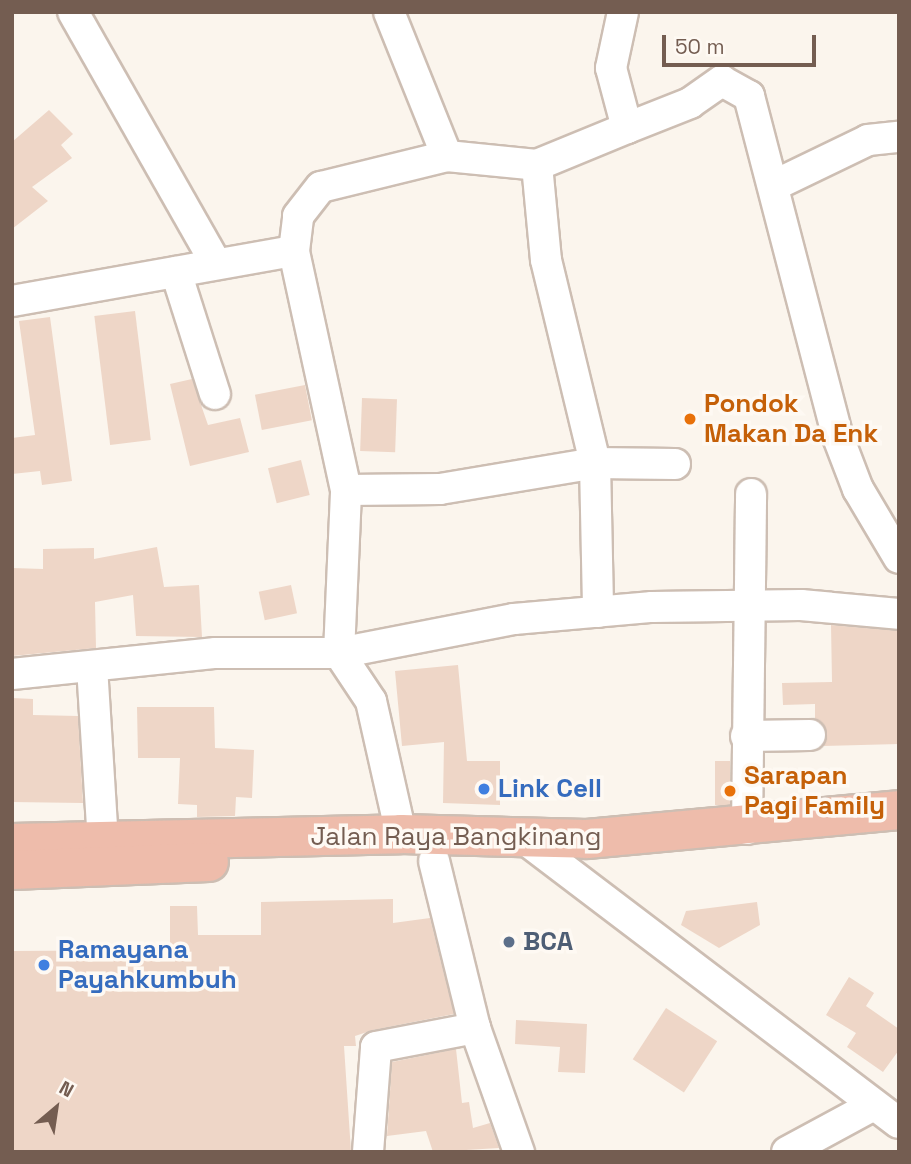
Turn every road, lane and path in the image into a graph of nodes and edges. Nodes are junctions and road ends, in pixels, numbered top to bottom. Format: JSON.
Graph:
{"nodes":[{"id":1,"x":73,"y":12,"type":"edge"},
{"id":2,"x":389,"y":12,"type":"edge"},
{"id":3,"x":623,"y":12,"type":"edge"},
{"id":4,"x":627,"y":128,"type":"junction"},
{"id":5,"x":899,"y":137,"type":"edge"},
{"id":6,"x":447,"y":156,"type":"junction"},
{"id":7,"x":537,"y":164,"type":"junction"},
{"id":8,"x":775,"y":185,"type":"junction"},
{"id":9,"x":294,"y":251,"type":"junction"},
{"id":10,"x":215,"y":262,"type":"junction"},
{"id":11,"x":176,"y":272,"type":"junction"},
{"id":12,"x":12,"y":301,"type":"edge"},
{"id":13,"x":215,"y":394,"type":"dead end"},
{"id":14,"x":595,"y":463,"type":"junction"},
{"id":15,"x":675,"y":464,"type":"dead end"},
{"id":16,"x":346,"y":490,"type":"junction"},
{"id":17,"x":751,"y":494,"type":"dead end"},
{"id":18,"x":899,"y":558,"type":"edge"},
{"id":19,"x":748,"y":606,"type":"junction"},
{"id":20,"x":598,"y":612,"type":"junction"},
{"id":21,"x":899,"y":614,"type":"edge"},
{"id":22,"x":339,"y":653,"type":"junction"},
{"id":23,"x":92,"y":667,"type":"junction"},
{"id":24,"x":12,"y":674,"type":"edge"},
{"id":25,"x":810,"y":735,"type":"dead end"},
{"id":26,"x":746,"y":736,"type":"junction"},
{"id":27,"x":899,"y":810,"type":"edge"},
{"id":28,"x":899,"y":825,"type":"edge"},
{"id":29,"x":747,"y":829,"type":"junction"},
{"id":30,"x":401,"y":834,"type":"junction"},
{"id":31,"x":103,"y":840,"type":"junction"},
{"id":32,"x":12,"y":843,"type":"edge"},
{"id":33,"x":228,"y":850,"type":"junction"},
{"id":34,"x":537,"y":850,"type":"junction"},
{"id":35,"x":434,"y":861,"type":"junction"},
{"id":36,"x":12,"y":870,"type":"edge"},
{"id":37,"x":475,"y":1028,"type":"junction"},
{"id":38,"x":874,"y":1105,"type":"junction"},
{"id":39,"x":899,"y":1124,"type":"edge"},
{"id":40,"x":368,"y":1152,"type":"edge"},
{"id":41,"x":519,"y":1152,"type":"edge"},
{"id":42,"x":787,"y":1152,"type":"edge"}],
"edges":[{"from":1,"to":10,"type":"street"},
{"from":2,"to":6,"type":"street"},
{"from":3,"to":4,"type":"street"},
{"from":4,"to":7,"type":"street"},
{"from":4,"to":8,"type":"street"},
{"from":5,"to":8,"type":"street"},
{"from":6,"to":7,"type":"street"},
{"from":6,"to":9,"type":"street"},
{"from":7,"to":14,"type":"street"},
{"from":8,"to":18,"type":"street"},
{"from":9,"to":10,"type":"street"},
{"from":9,"to":16,"type":"street"},
{"from":10,"to":11,"type":"street"},
{"from":11,"to":12,"type":"street"},
{"from":11,"to":13,"type":"street"},
{"from":14,"to":15,"type":"street"},
{"from":14,"to":16,"type":"street"},
{"from":14,"to":20,"type":"street"},
{"from":16,"to":22,"type":"street"},
{"from":17,"to":19,"type":"street"},
{"from":19,"to":20,"type":"street"},
{"from":19,"to":21,"type":"street"},
{"from":19,"to":26,"type":"street"},
{"from":20,"to":22,"type":"street"},
{"from":22,"to":23,"type":"street"},
{"from":22,"to":30,"type":"street"},
{"from":23,"to":24,"type":"street"},
{"from":23,"to":31,"type":"street"},
{"from":25,"to":26,"type":"street"},
{"from":26,"to":29,"type":"street"},
{"from":27,"to":29,"type":"highway","name":"Jalan Raya Bangkinang"},
{"from":28,"to":34,"type":"highway","name":"Jalan Raya Bangkinang"},
{"from":29,"to":34,"type":"highway","name":"Jalan Raya Bangkinang"},
{"from":30,"to":33,"type":"highway","name":"Jalan Raya Bangkinang"},
{"from":30,"to":34,"type":"highway","name":"Jalan Raya Bangkinang"},
{"from":31,"to":32,"type":"highway","name":"Jalan Raya Bangkinang"},
{"from":31,"to":33,"type":"highway","name":"Jalan Raya Bangkinang"},
{"from":33,"to":35,"type":"highway","name":"Jalan Raya Bangkinang"},
{"from":33,"to":36,"type":"highway","name":"Jalan Raya Bangkinang"},
{"from":34,"to":35,"type":"highway","name":"Jalan Raya Bangkinang"},
{"from":34,"to":38,"type":"street"},
{"from":35,"to":37,"type":"street"},
{"from":37,"to":40,"type":"street"},
{"from":37,"to":41,"type":"street"},
{"from":38,"to":39,"type":"street"},
{"from":38,"to":42,"type":"street"}]}
